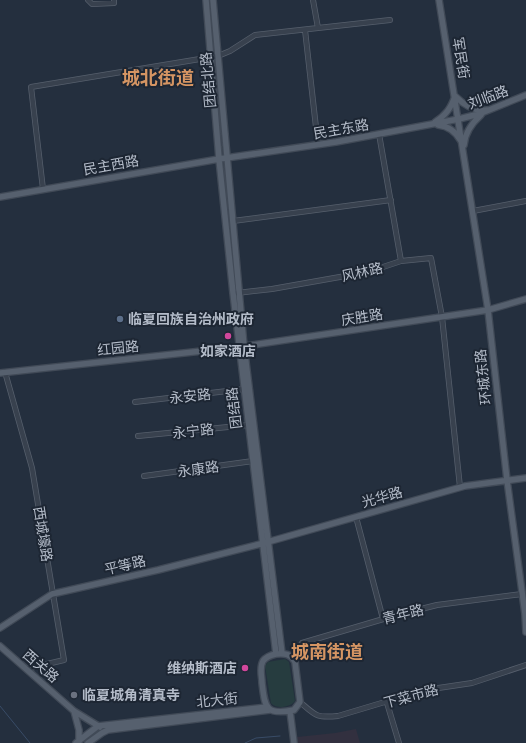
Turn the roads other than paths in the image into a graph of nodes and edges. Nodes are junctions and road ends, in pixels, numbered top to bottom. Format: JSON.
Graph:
{"nodes":[{"id":1,"x":88,"y":0,"type":"edge"},
{"id":2,"x":114,"y":0,"type":"edge"},
{"id":3,"x":206,"y":0,"type":"edge"},
{"id":4,"x":213,"y":0,"type":"edge"},
{"id":5,"x":313,"y":0,"type":"edge"},
{"id":6,"x":439,"y":0,"type":"edge"},
{"id":7,"x":390,"y":20,"type":"dead end"},
{"id":8,"x":318,"y":28,"type":"junction"},
{"id":9,"x":304,"y":30,"type":"junction"},
{"id":10,"x":218,"y":56,"type":"junction"},
{"id":11,"x":211,"y":57,"type":"junction"},
{"id":12,"x":526,"y":95,"type":"edge"},
{"id":13,"x":455,"y":96,"type":"junction"},
{"id":14,"x":493,"y":108,"type":"junction"},
{"id":15,"x":459,"y":119,"type":"junction"},
{"id":16,"x":432,"y":124,"type":"junction"},
{"id":17,"x":379,"y":134,"type":"junction"},
{"id":18,"x":318,"y":145,"type":"junction"},
{"id":19,"x":464,"y":153,"type":"junction"},
{"id":20,"x":227,"y":158,"type":"junction"},
{"id":21,"x":219,"y":159,"type":"junction"},
{"id":22,"x":42,"y":189,"type":"junction"},
{"id":23,"x":0,"y":197,"type":"edge"},
{"id":24,"x":390,"y":200,"type":"junction"},
{"id":25,"x":526,"y":201,"type":"edge"},
{"id":26,"x":473,"y":212,"type":"junction"},
{"id":27,"x":233,"y":221,"type":"junction"},
{"id":28,"x":401,"y":261,"type":"junction"},
{"id":29,"x":240,"y":293,"type":"junction"},
{"id":30,"x":233,"y":294,"type":"junction"},
{"id":31,"x":526,"y":299,"type":"edge"},
{"id":32,"x":488,"y":310,"type":"junction"},
{"id":33,"x":442,"y":317,"type":"junction"},
{"id":34,"x":242,"y":347,"type":"junction"},
{"id":35,"x":2,"y":372,"type":"edge"},
{"id":36,"x":244,"y":389,"type":"junction"},
{"id":37,"x":135,"y":402,"type":"dead end"},
{"id":38,"x":248,"y":425,"type":"junction"},
{"id":39,"x":138,"y":436,"type":"dead end"},
{"id":40,"x":253,"y":462,"type":"junction"},
{"id":41,"x":144,"y":476,"type":"dead end"},
{"id":42,"x":526,"y":478,"type":"edge"},
{"id":43,"x":507,"y":480,"type":"junction"},
{"id":44,"x":460,"y":487,"type":"junction"},
{"id":45,"x":356,"y":517,"type":"junction"},
{"id":46,"x":266,"y":542,"type":"junction"},
{"id":47,"x":52,"y":594,"type":"junction"},
{"id":48,"x":522,"y":594,"type":"junction"},
{"id":49,"x":383,"y":619,"type":"junction"},
{"id":50,"x":526,"y":626,"type":"edge"},
{"id":51,"x":0,"y":628,"type":"edge"},
{"id":52,"x":526,"y":632,"type":"edge"},
{"id":53,"x":0,"y":646,"type":"edge"},
{"id":54,"x":279,"y":654,"type":"junction"},
{"id":55,"x":293,"y":658,"type":"junction"},
{"id":56,"x":526,"y":665,"type":"edge"},
{"id":57,"x":26,"y":669,"type":"junction"},
{"id":58,"x":300,"y":702,"type":"junction"},
{"id":59,"x":387,"y":702,"type":"junction"},
{"id":60,"x":269,"y":708,"type":"junction"},
{"id":61,"x":74,"y":711,"type":"junction"},
{"id":62,"x":288,"y":712,"type":"junction"},
{"id":63,"x":98,"y":726,"type":"junction"},
{"id":64,"x":108,"y":730,"type":"junction"},
{"id":65,"x":78,"y":742,"type":"edge"},
{"id":66,"x":88,"y":743,"type":"edge"},
{"id":67,"x":291,"y":743,"type":"edge"},
{"id":68,"x":294,"y":743,"type":"edge"},
{"id":69,"x":399,"y":743,"type":"edge"}],
"edges":[{"from":1,"to":2,"type":"street"},
{"from":3,"to":11,"type":"main road","name":"团结北路"},
{"from":4,"to":10,"type":"main road","name":"团结北路"},
{"from":5,"to":8,"type":"street"},
{"from":6,"to":13,"type":"main road","name":"军民街"},
{"from":7,"to":8,"type":"street"},
{"from":8,"to":9,"type":"street"},
{"from":9,"to":10,"type":"street"},
{"from":9,"to":18,"type":"street"},
{"from":10,"to":11,"type":"street"},
{"from":10,"to":20,"type":"main road","name":"团结北路"},
{"from":11,"to":21,"type":"main road","name":"团结北路"},
{"from":11,"to":22,"type":"street"},
{"from":12,"to":14,"type":"main road","name":"刘临路"},
{"from":13,"to":14,"type":"main road"},
{"from":13,"to":15,"type":"main road","name":"军民街"},
{"from":13,"to":16,"type":"main road"},
{"from":14,"to":15,"type":"main road","name":"刘临路"},
{"from":14,"to":19,"type":"main road"},
{"from":15,"to":16,"type":"main road","name":"民主东路"},
{"from":15,"to":19,"type":"main road","name":"环城东路"},
{"from":16,"to":17,"type":"main road","name":"民主东路"},
{"from":16,"to":19,"type":"main road"},
{"from":17,"to":18,"type":"main road","name":"民主东路"},
{"from":17,"to":24,"type":"street"},
{"from":18,"to":20,"type":"main road","name":"民主东路"},
{"from":19,"to":26,"type":"main road","name":"环城东路"},
{"from":20,"to":21,"type":"main road","name":"民主西路"},
{"from":20,"to":27,"type":"main road","name":"团结路"},
{"from":21,"to":22,"type":"main road","name":"民主西路"},
{"from":21,"to":30,"type":"main road","name":"团结路"},
{"from":22,"to":23,"type":"main road","name":"民主西路"},
{"from":24,"to":27,"type":"street"},
{"from":24,"to":28,"type":"street"},
{"from":25,"to":26,"type":"street"},
{"from":26,"to":32,"type":"main road","name":"环城东路"},
{"from":27,"to":29,"type":"main road","name":"团结路"},
{"from":28,"to":29,"type":"street","name":"风林路"},
{"from":28,"to":33,"type":"street","name":"风林路"},
{"from":29,"to":30,"type":"street","name":"风林路"},
{"from":29,"to":34,"type":"main road","name":"团结路"},
{"from":30,"to":34,"type":"main road","name":"团结路"},
{"from":31,"to":32,"type":"main road","name":"庆胜路"},
{"from":32,"to":33,"type":"main road","name":"庆胜路"},
{"from":32,"to":43,"type":"main road","name":"环城东路"},
{"from":33,"to":34,"type":"main road","name":"庆胜路"},
{"from":33,"to":44,"type":"street"},
{"from":34,"to":35,"type":"main road","name":"红园路"},
{"from":34,"to":36,"type":"main road","name":"团结路"},
{"from":34,"to":46,"type":"main road","name":"团结路"},
{"from":35,"to":47,"type":"street","name":"西城壕路"},
{"from":36,"to":37,"type":"street","name":"永安路"},
{"from":36,"to":38,"type":"main road","name":"团结路"},
{"from":38,"to":39,"type":"street","name":"永宁路"},
{"from":38,"to":40,"type":"main road","name":"团结路"},
{"from":40,"to":41,"type":"street","name":"永康路"},
{"from":40,"to":46,"type":"main road","name":"团结路"},
{"from":42,"to":43,"type":"main road","name":"光华路"},
{"from":43,"to":44,"type":"main road","name":"光华路"},
{"from":43,"to":48,"type":"main road","name":"环城东路"},
{"from":44,"to":45,"type":"main road","name":"光华路"},
{"from":45,"to":46,"type":"main road","name":"光华路"},
{"from":45,"to":49,"type":"street"},
{"from":46,"to":47,"type":"main road","name":"平等路"},
{"from":46,"to":54,"type":"main road","name":"团结路"},
{"from":47,"to":51,"type":"main road","name":"平等路"},
{"from":47,"to":57,"type":"street","name":"西城壕路"},
{"from":48,"to":49,"type":"street","name":"青年路"},
{"from":48,"to":50,"type":"main road","name":"环城东路"},
{"from":49,"to":55,"type":"street","name":"青年路"},
{"from":50,"to":52,"type":"main road","name":"环城东路"},
{"from":53,"to":57,"type":"main road","name":"西关路"},
{"from":54,"to":55,"type":"main road"},
{"from":54,"to":60,"type":"main road"},
{"from":55,"to":58,"type":"main road"},
{"from":56,"to":59,"type":"street","name":"下菜市路"},
{"from":57,"to":61,"type":"main road","name":"西关路"},
{"from":58,"to":59,"type":"street","name":"下菜市路"},
{"from":58,"to":62,"type":"main road"},
{"from":59,"to":69,"type":"street"},
{"from":60,"to":62,"type":"main road"},
{"from":60,"to":63,"type":"main road","name":"北大街"},
{"from":60,"to":64,"type":"main road","name":"北大街"},
{"from":61,"to":63,"type":"main road","name":"西关路"},
{"from":61,"to":65,"type":"main road"},
{"from":62,"to":67,"type":"main road"},
{"from":62,"to":68,"type":"main road"},
{"from":63,"to":64,"type":"main road","name":"西关路"},
{"from":63,"to":65,"type":"main road"},
{"from":64,"to":66,"type":"main road"}]}
